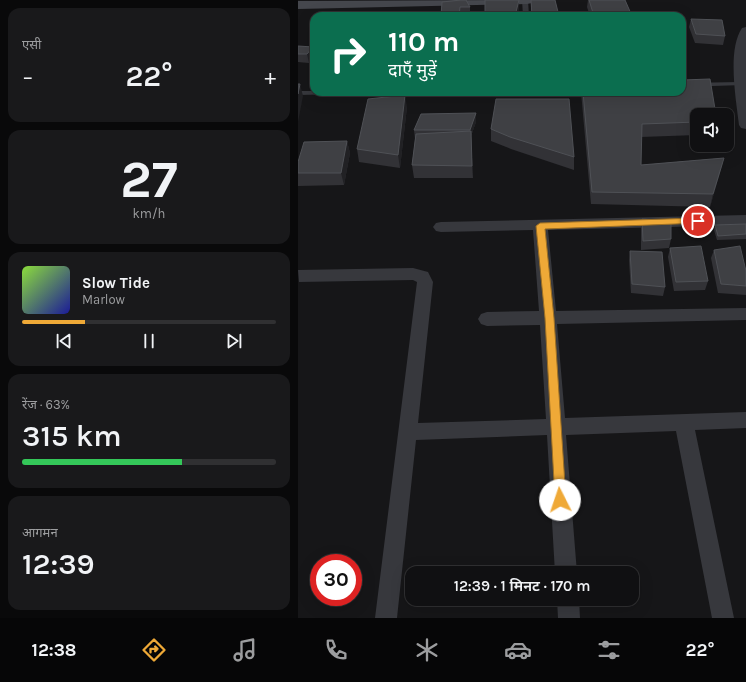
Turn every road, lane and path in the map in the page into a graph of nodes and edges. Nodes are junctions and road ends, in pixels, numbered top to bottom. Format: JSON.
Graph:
{"nodes":[{"id":1,"x":526,"y":0,"type":"edge"},
{"id":2,"x":298,"y":5,"type":"edge"},
{"id":3,"x":526,"y":12,"type":"edge"},
{"id":4,"x":746,"y":30,"type":"edge"},
{"id":5,"x":741,"y":84,"type":"junction"},
{"id":6,"x":686,"y":85,"type":"edge"},
{"id":7,"x":298,"y":93,"type":"edge"},
{"id":8,"x":310,"y":93,"type":"edge"},
{"id":9,"x":746,"y":125,"type":"edge"},
{"id":10,"x":746,"y":220,"type":"edge"},
{"id":11,"x":540,"y":226,"type":"junction"},
{"id":12,"x":441,"y":227,"type":"dead end"},
{"id":13,"x":298,"y":277,"type":"edge"},
{"id":14,"x":746,"y":314,"type":"edge"},
{"id":15,"x":549,"y":318,"type":"junction"},
{"id":16,"x":487,"y":319,"type":"dead end"},
{"id":17,"x":746,"y":420,"type":"edge"},
{"id":18,"x":684,"y":423,"type":"junction"},
{"id":19,"x":555,"y":427,"type":"junction"},
{"id":20,"x":408,"y":432,"type":"junction"},
{"id":21,"x":565,"y":566,"type":"edge"},
{"id":22,"x":568,"y":606,"type":"edge"},
{"id":23,"x":386,"y":618,"type":"edge"},
{"id":24,"x":569,"y":618,"type":"edge"},
{"id":25,"x":723,"y":618,"type":"edge"}],
"edges":[{"from":1,"to":2,"type":"street"},
{"from":1,"to":3,"type":"lane"},
{"from":4,"to":5,"type":"street"},
{"from":5,"to":6,"type":"lane"},
{"from":5,"to":9,"type":"street"},
{"from":7,"to":8,"type":"lane"},
{"from":10,"to":11,"type":"street"},
{"from":11,"to":12,"type":"street"},
{"from":11,"to":15,"type":"street"},
{"from":13,"to":20,"type":"street"},
{"from":14,"to":15,"type":"street"},
{"from":15,"to":16,"type":"street"},
{"from":15,"to":19,"type":"street"},
{"from":17,"to":18,"type":"street"},
{"from":18,"to":19,"type":"street"},
{"from":18,"to":25,"type":"street"},
{"from":19,"to":20,"type":"street"},
{"from":19,"to":21,"type":"street"},
{"from":20,"to":23,"type":"street"},
{"from":22,"to":24,"type":"street"}]}
